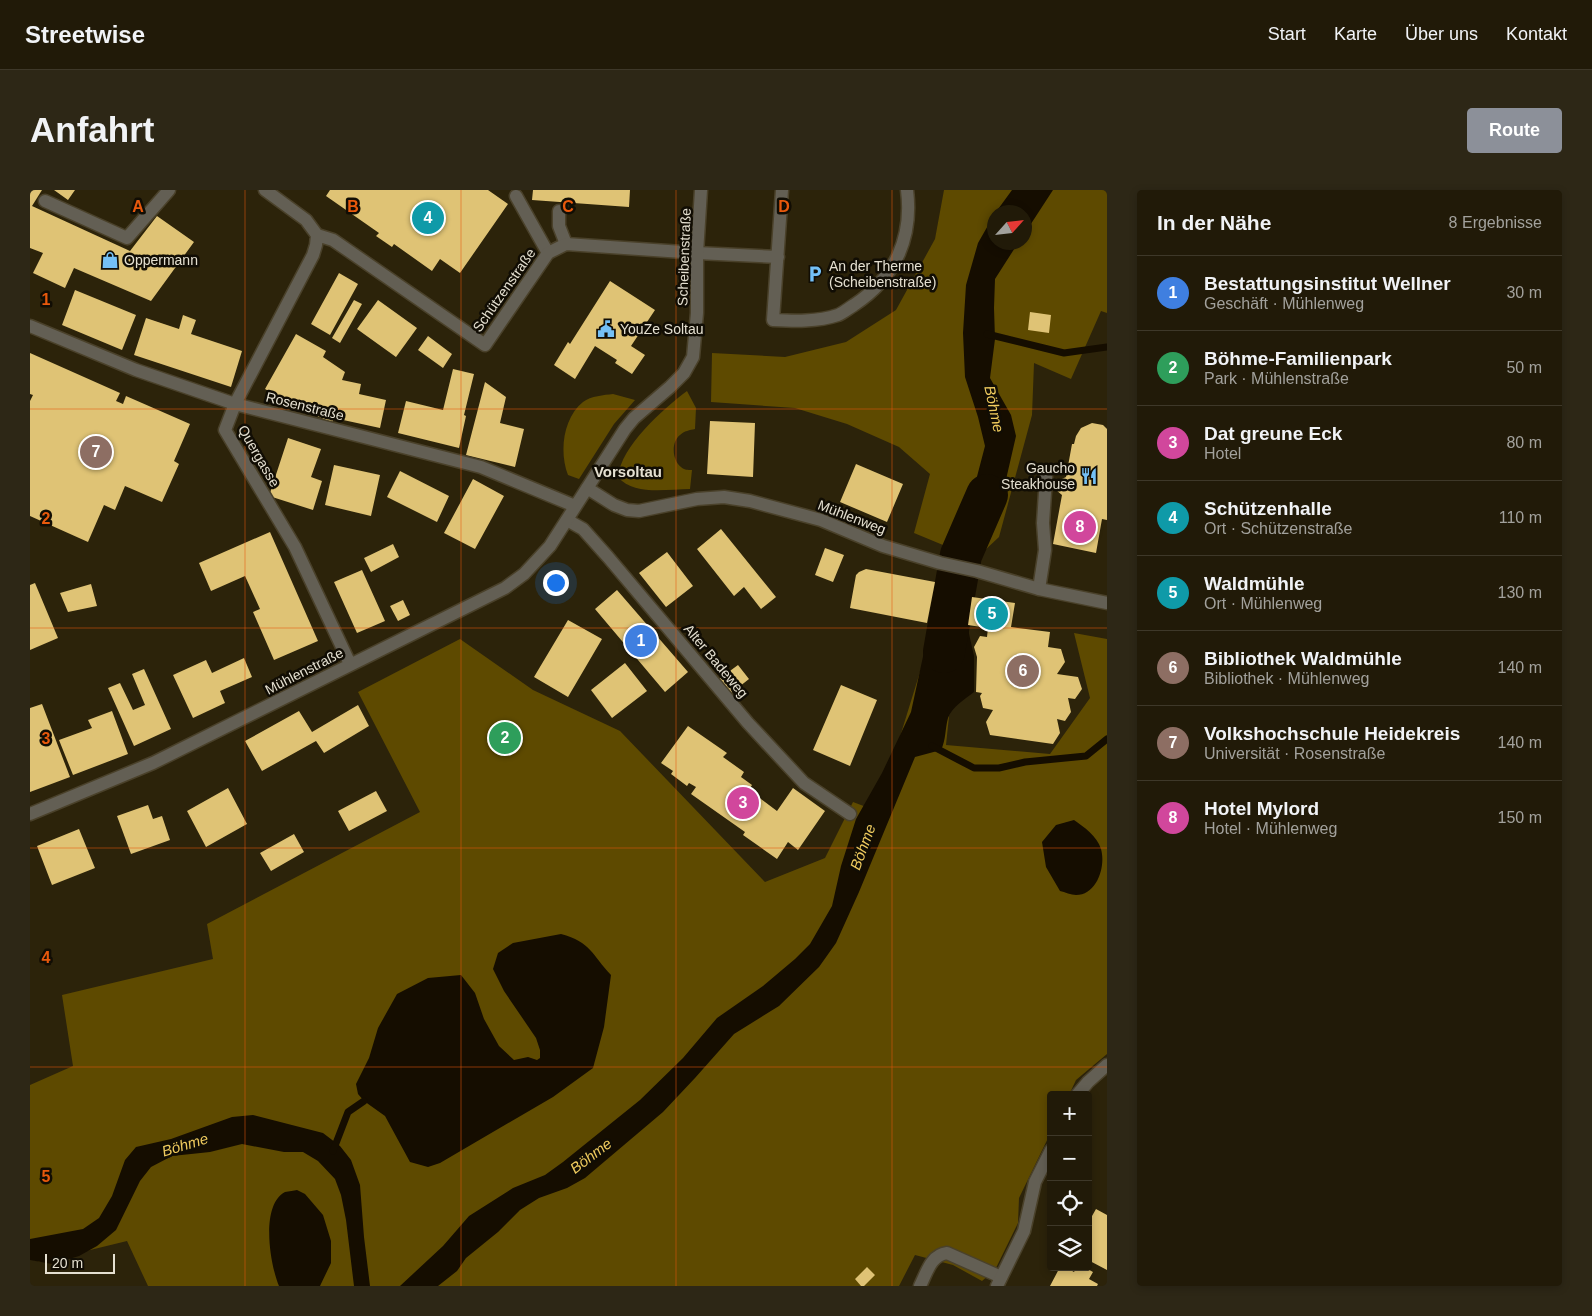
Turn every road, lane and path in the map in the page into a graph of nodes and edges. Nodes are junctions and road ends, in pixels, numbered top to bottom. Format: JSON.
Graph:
{"nodes":[{"id":1,"x":169,"y":190,"type":"edge"},
{"id":2,"x":265,"y":190,"type":"edge"},
{"id":3,"x":701,"y":190,"type":"edge"},
{"id":4,"x":782,"y":190,"type":"edge"},
{"id":5,"x":907,"y":190,"type":"edge"},
{"id":6,"x":516,"y":196,"type":"dead end"},
{"id":7,"x":45,"y":202,"type":"dead end"},
{"id":8,"x":559,"y":211,"type":"dead end"},
{"id":9,"x":316,"y":235,"type":"junction"},
{"id":10,"x":566,"y":244,"type":"junction"},
{"id":11,"x":548,"y":252,"type":"junction"},
{"id":12,"x":698,"y":253,"type":"junction"},
{"id":13,"x":778,"y":257,"type":"junction"},
{"id":14,"x":30,"y":326,"type":"edge"},
{"id":15,"x":235,"y":404,"type":"junction"},
{"id":16,"x":1046,"y":477,"type":"dead end"},
{"id":17,"x":587,"y":488,"type":"junction"},
{"id":18,"x":575,"y":506,"type":"junction"},
{"id":19,"x":567,"y":520,"type":"junction"},
{"id":20,"x":1039,"y":589,"type":"junction"},
{"id":21,"x":1107,"y":604,"type":"edge"},
{"id":22,"x":350,"y":664,"type":"junction"},
{"id":23,"x":30,"y":814,"type":"edge"},
{"id":24,"x":850,"y":814,"type":"dead end"},
{"id":25,"x":1107,"y":1065,"type":"edge"},
{"id":26,"x":1080,"y":1091,"type":"edge"},
{"id":27,"x":1047,"y":1158,"type":"edge"},
{"id":28,"x":999,"y":1282,"type":"edge"},
{"id":29,"x":920,"y":1286,"type":"edge"}],
"edges":[{"from":1,"to":7,"type":"street"},
{"from":2,"to":9,"type":"street","name":"Schützenstraße"},
{"from":3,"to":12,"type":"street","name":"Scheibenstraße"},
{"from":4,"to":13,"type":"street"},
{"from":5,"to":13,"type":"street"},
{"from":6,"to":11,"type":"street"},
{"from":8,"to":10,"type":"street"},
{"from":9,"to":11,"type":"street","name":"Schützenstraße"},
{"from":9,"to":15,"type":"street","name":"Quergasse"},
{"from":10,"to":11,"type":"street","name":"Schützenstraße"},
{"from":10,"to":12,"type":"street","name":"Schützenstraße"},
{"from":12,"to":13,"type":"street","name":"Schützenstraße"},
{"from":12,"to":17,"type":"street","name":"Scheibenstraße"},
{"from":14,"to":15,"type":"street","name":"Rosenstraße"},
{"from":15,"to":18,"type":"street","name":"Rosenstraße"},
{"from":15,"to":22,"type":"street","name":"Quergasse"},
{"from":16,"to":20,"type":"street"},
{"from":17,"to":18,"type":"street","name":"Scheibenstraße"},
{"from":17,"to":20,"type":"street","name":"Mühlenweg"},
{"from":18,"to":19,"type":"street","name":"Scheibenstraße"},
{"from":19,"to":22,"type":"street","name":"Mühlenstraße"},
{"from":19,"to":24,"type":"street","name":"Alter Badeweg"},
{"from":20,"to":21,"type":"street","name":"Mühlenweg"},
{"from":22,"to":23,"type":"street","name":"Mühlenstraße"},
{"from":25,"to":26,"type":"street"},
{"from":27,"to":28,"type":"street"},
{"from":28,"to":29,"type":"street"}]}
